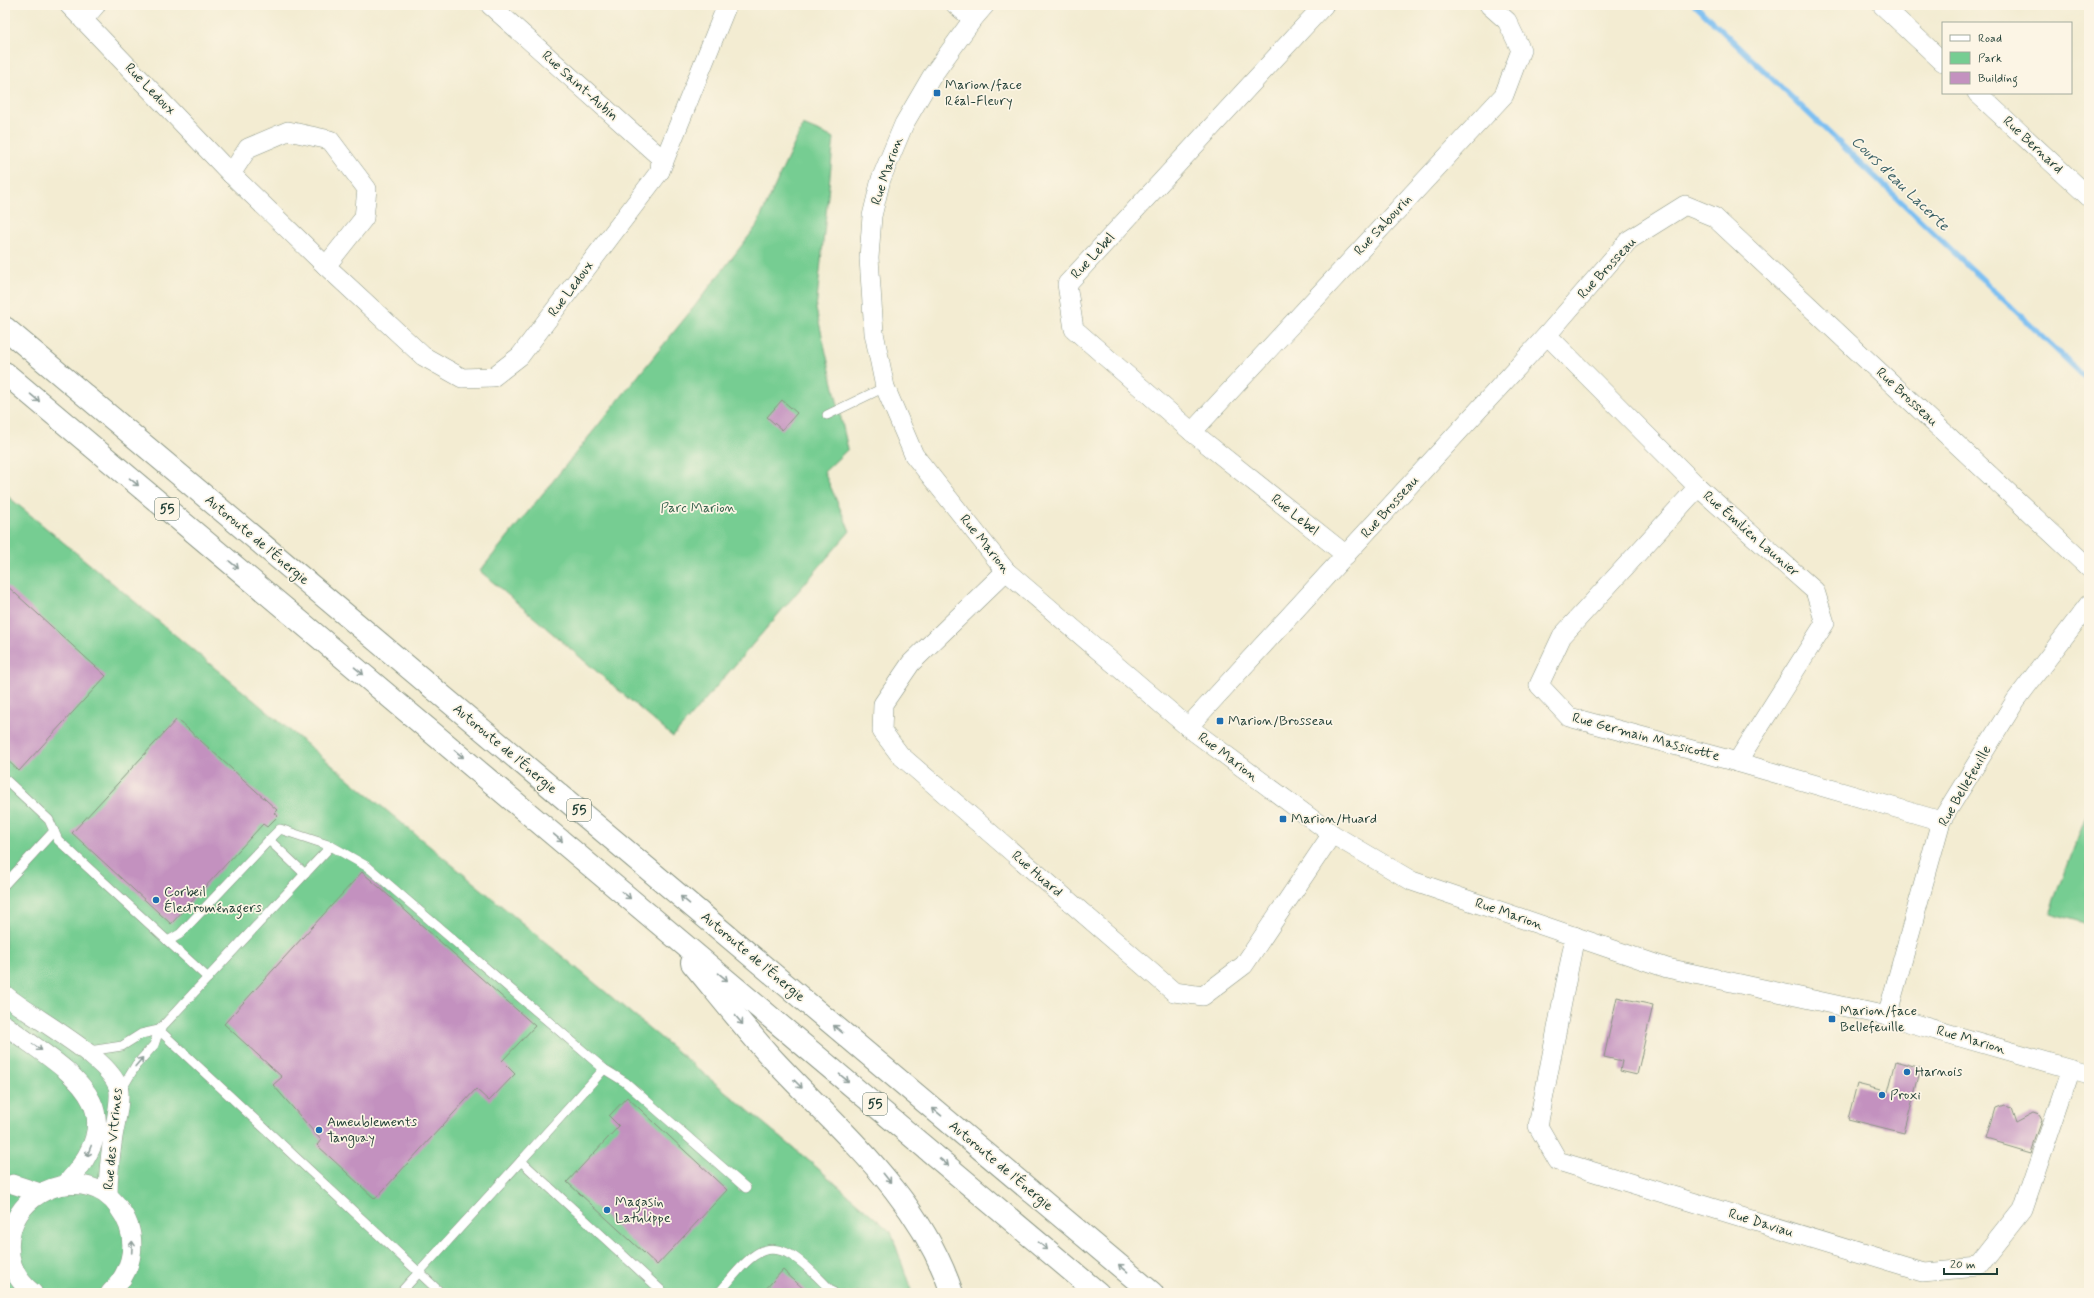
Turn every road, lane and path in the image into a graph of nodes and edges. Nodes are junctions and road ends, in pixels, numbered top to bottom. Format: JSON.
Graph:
{"nodes":[{"id":1,"x":69,"y":5,"type":"edge"},
{"id":2,"x":96,"y":5,"type":"edge"},
{"id":3,"x":490,"y":5,"type":"edge"},
{"id":4,"x":727,"y":5,"type":"edge"},
{"id":5,"x":956,"y":5,"type":"edge"},
{"id":6,"x":1324,"y":5,"type":"edge"},
{"id":7,"x":1489,"y":5,"type":"edge"},
{"id":8,"x":1882,"y":5,"type":"edge"},
{"id":9,"x":979,"y":12,"type":"edge"},
{"id":10,"x":83,"y":20,"type":"junction"},
{"id":11,"x":1942,"y":61,"type":"edge"},
{"id":12,"x":1978,"y":94,"type":"edge"},
{"id":13,"x":660,"y":171,"type":"junction"},
{"id":14,"x":231,"y":174,"type":"junction"},
{"id":15,"x":2089,"y":198,"type":"edge"},
{"id":16,"x":326,"y":266,"type":"junction"},
{"id":17,"x":5,"y":328,"type":"edge"},
{"id":18,"x":1547,"y":335,"type":"junction"},
{"id":19,"x":5,"y":373,"type":"edge"},
{"id":20,"x":885,"y":386,"type":"junction"},
{"id":21,"x":827,"y":416,"type":"dead end"},
{"id":22,"x":1192,"y":432,"type":"junction"},
{"id":23,"x":1698,"y":487,"type":"junction"},
{"id":24,"x":1346,"y":556,"type":"junction"},
{"id":25,"x":2089,"y":568,"type":"edge"},
{"id":26,"x":1006,"y":571,"type":"junction"},
{"id":27,"x":2089,"y":604,"type":"edge"},
{"id":28,"x":1188,"y":727,"type":"junction"},
{"id":29,"x":1736,"y":762,"type":"junction"},
{"id":30,"x":5,"y":779,"type":"edge"},
{"id":31,"x":1941,"y":822,"type":"junction"},
{"id":32,"x":54,"y":831,"type":"junction"},
{"id":33,"x":1332,"y":834,"type":"junction"},
{"id":34,"x":269,"y":840,"type":"junction"},
{"id":35,"x":331,"y":846,"type":"junction"},
{"id":36,"x":305,"y":874,"type":"junction"},
{"id":37,"x":5,"y":884,"type":"edge"},
{"id":38,"x":651,"y":915,"type":"junction"},
{"id":39,"x":1575,"y":936,"type":"junction"},
{"id":40,"x":168,"y":941,"type":"junction"},
{"id":41,"x":208,"y":978,"type":"junction"},
{"id":42,"x":5,"y":995,"type":"edge"},
{"id":43,"x":1887,"y":1016,"type":"junction"},
{"id":44,"x":5,"y":1024,"type":"edge"},
{"id":45,"x":159,"y":1030,"type":"junction"},
{"id":46,"x":87,"y":1052,"type":"junction"},
{"id":47,"x":604,"y":1069,"type":"junction"},
{"id":48,"x":2080,"y":1071,"type":"edge"},
{"id":49,"x":119,"y":1093,"type":"junction"},
{"id":50,"x":521,"y":1161,"type":"junction"},
{"id":51,"x":13,"y":1184,"type":"dead end"},
{"id":52,"x":64,"y":1185,"type":"junction"},
{"id":53,"x":746,"y":1188,"type":"dead end"},
{"id":54,"x":40,"y":1193,"type":"junction"},
{"id":55,"x":108,"y":1195,"type":"junction"},
{"id":56,"x":8,"y":1263,"type":"edge"},
{"id":57,"x":419,"y":1272,"type":"junction"},
{"id":58,"x":125,"y":1285,"type":"edge"},
{"id":59,"x":29,"y":1292,"type":"edge"},
{"id":60,"x":110,"y":1293,"type":"edge"},
{"id":61,"x":400,"y":1293,"type":"edge"},
{"id":62,"x":441,"y":1293,"type":"edge"},
{"id":63,"x":664,"y":1293,"type":"edge"},
{"id":64,"x":719,"y":1293,"type":"edge"},
{"id":65,"x":834,"y":1293,"type":"edge"},
{"id":66,"x":952,"y":1293,"type":"edge"},
{"id":67,"x":1098,"y":1293,"type":"edge"},
{"id":68,"x":1152,"y":1293,"type":"edge"}],
"edges":[{"from":1,"to":10,"type":"street","name":"Rue Ledoux"},
{"from":2,"to":10,"type":"street"},
{"from":3,"to":13,"type":"street","name":"Rue Saint-Aubin"},
{"from":4,"to":13,"type":"street","name":"Rue Ledoux"},
{"from":5,"to":9,"type":"street"},
{"from":6,"to":22,"type":"street","name":"Rue Lebel"},
{"from":7,"to":22,"type":"street","name":"Rue Sabourin"},
{"from":8,"to":11,"type":"street"},
{"from":9,"to":20,"type":"street","name":"Rue Marion"},
{"from":10,"to":14,"type":"street","name":"Rue Ledoux"},
{"from":12,"to":15,"type":"street","name":"Rue Bernard"},
{"from":13,"to":16,"type":"street","name":"Rue Ledoux"},
{"from":14,"to":16,"type":"street","name":"Rue Ledoux"},
{"from":14,"to":16,"type":"street"},
{"from":68,"to":17,"type":"highway","name":"Autoroute de l'Énergie","number":"55","one_way":true},
{"from":18,"to":23,"type":"street","name":"Rue Émilien Launier"},
{"from":18,"to":24,"type":"street","name":"Rue Brosseau"},
{"from":18,"to":25,"type":"street","name":"Rue Brosseau"},
{"from":19,"to":38,"type":"highway","number":"55","one_way":true},
{"from":20,"to":21,"type":"lane"},
{"from":20,"to":26,"type":"street","name":"Rue Marion"},
{"from":22,"to":24,"type":"street","name":"Rue Lebel"},
{"from":23,"to":29,"type":"street","name":"Rue Émilien Launier"},
{"from":23,"to":29,"type":"street","name":"Rue Germain Massicotte"},
{"from":24,"to":28,"type":"street","name":"Rue Brosseau"},
{"from":26,"to":28,"type":"street","name":"Rue Marion"},
{"from":26,"to":33,"type":"street","name":"Rue Huard"},
{"from":27,"to":31,"type":"street","name":"Rue Bellefeuille"},
{"from":28,"to":33,"type":"street","name":"Rue Marion"},
{"from":29,"to":31,"type":"street","name":"Rue Germain Massicotte"},
{"from":30,"to":32,"type":"lane"},
{"from":31,"to":43,"type":"street","name":"Rue Bellefeuille"},
{"from":32,"to":37,"type":"lane"},
{"from":32,"to":40,"type":"lane"},
{"from":33,"to":39,"type":"street","name":"Rue Marion"},
{"from":34,"to":35,"type":"lane"},
{"from":34,"to":36,"type":"lane"},
{"from":34,"to":40,"type":"lane"},
{"from":35,"to":36,"type":"lane"},
{"from":35,"to":47,"type":"lane"},
{"from":36,"to":41,"type":"lane"},
{"from":38,"to":66,"type":"highway","one_way":true},
{"from":38,"to":67,"type":"highway","number":"55","one_way":true},
{"from":39,"to":43,"type":"street","name":"Rue Marion"},
{"from":39,"to":48,"type":"street","name":"Rue Daviau"},
{"from":40,"to":41,"type":"lane"},
{"from":41,"to":45,"type":"lane"},
{"from":42,"to":46,"type":"street","name":"Rue des Vitrines"},
{"from":43,"to":48,"type":"street","name":"Rue Marion"},
{"from":44,"to":52,"type":"street","name":"Rue des Vitrines","one_way":true},
{"from":45,"to":46,"type":"lane"},
{"from":49,"to":45,"type":"lane","one_way":true},
{"from":45,"to":57,"type":"lane"},
{"from":46,"to":49,"type":"street","name":"Rue des Vitrines"},
{"from":47,"to":50,"type":"lane"},
{"from":47,"to":53,"type":"lane"},
{"from":49,"to":55,"type":"street","name":"Rue des Vitrines"},
{"from":50,"to":57,"type":"lane"},
{"from":50,"to":63,"type":"lane"},
{"from":51,"to":54,"type":"street"},
{"from":52,"to":54,"type":"street"},
{"from":52,"to":55,"type":"street"},
{"from":54,"to":56,"type":"street"},
{"from":58,"to":55,"type":"street","one_way":true},
{"from":56,"to":59,"type":"street"},
{"from":57,"to":61,"type":"lane"},
{"from":57,"to":62,"type":"lane"},
{"from":58,"to":60,"type":"street"},
{"from":64,"to":65,"type":"lane"}]}
